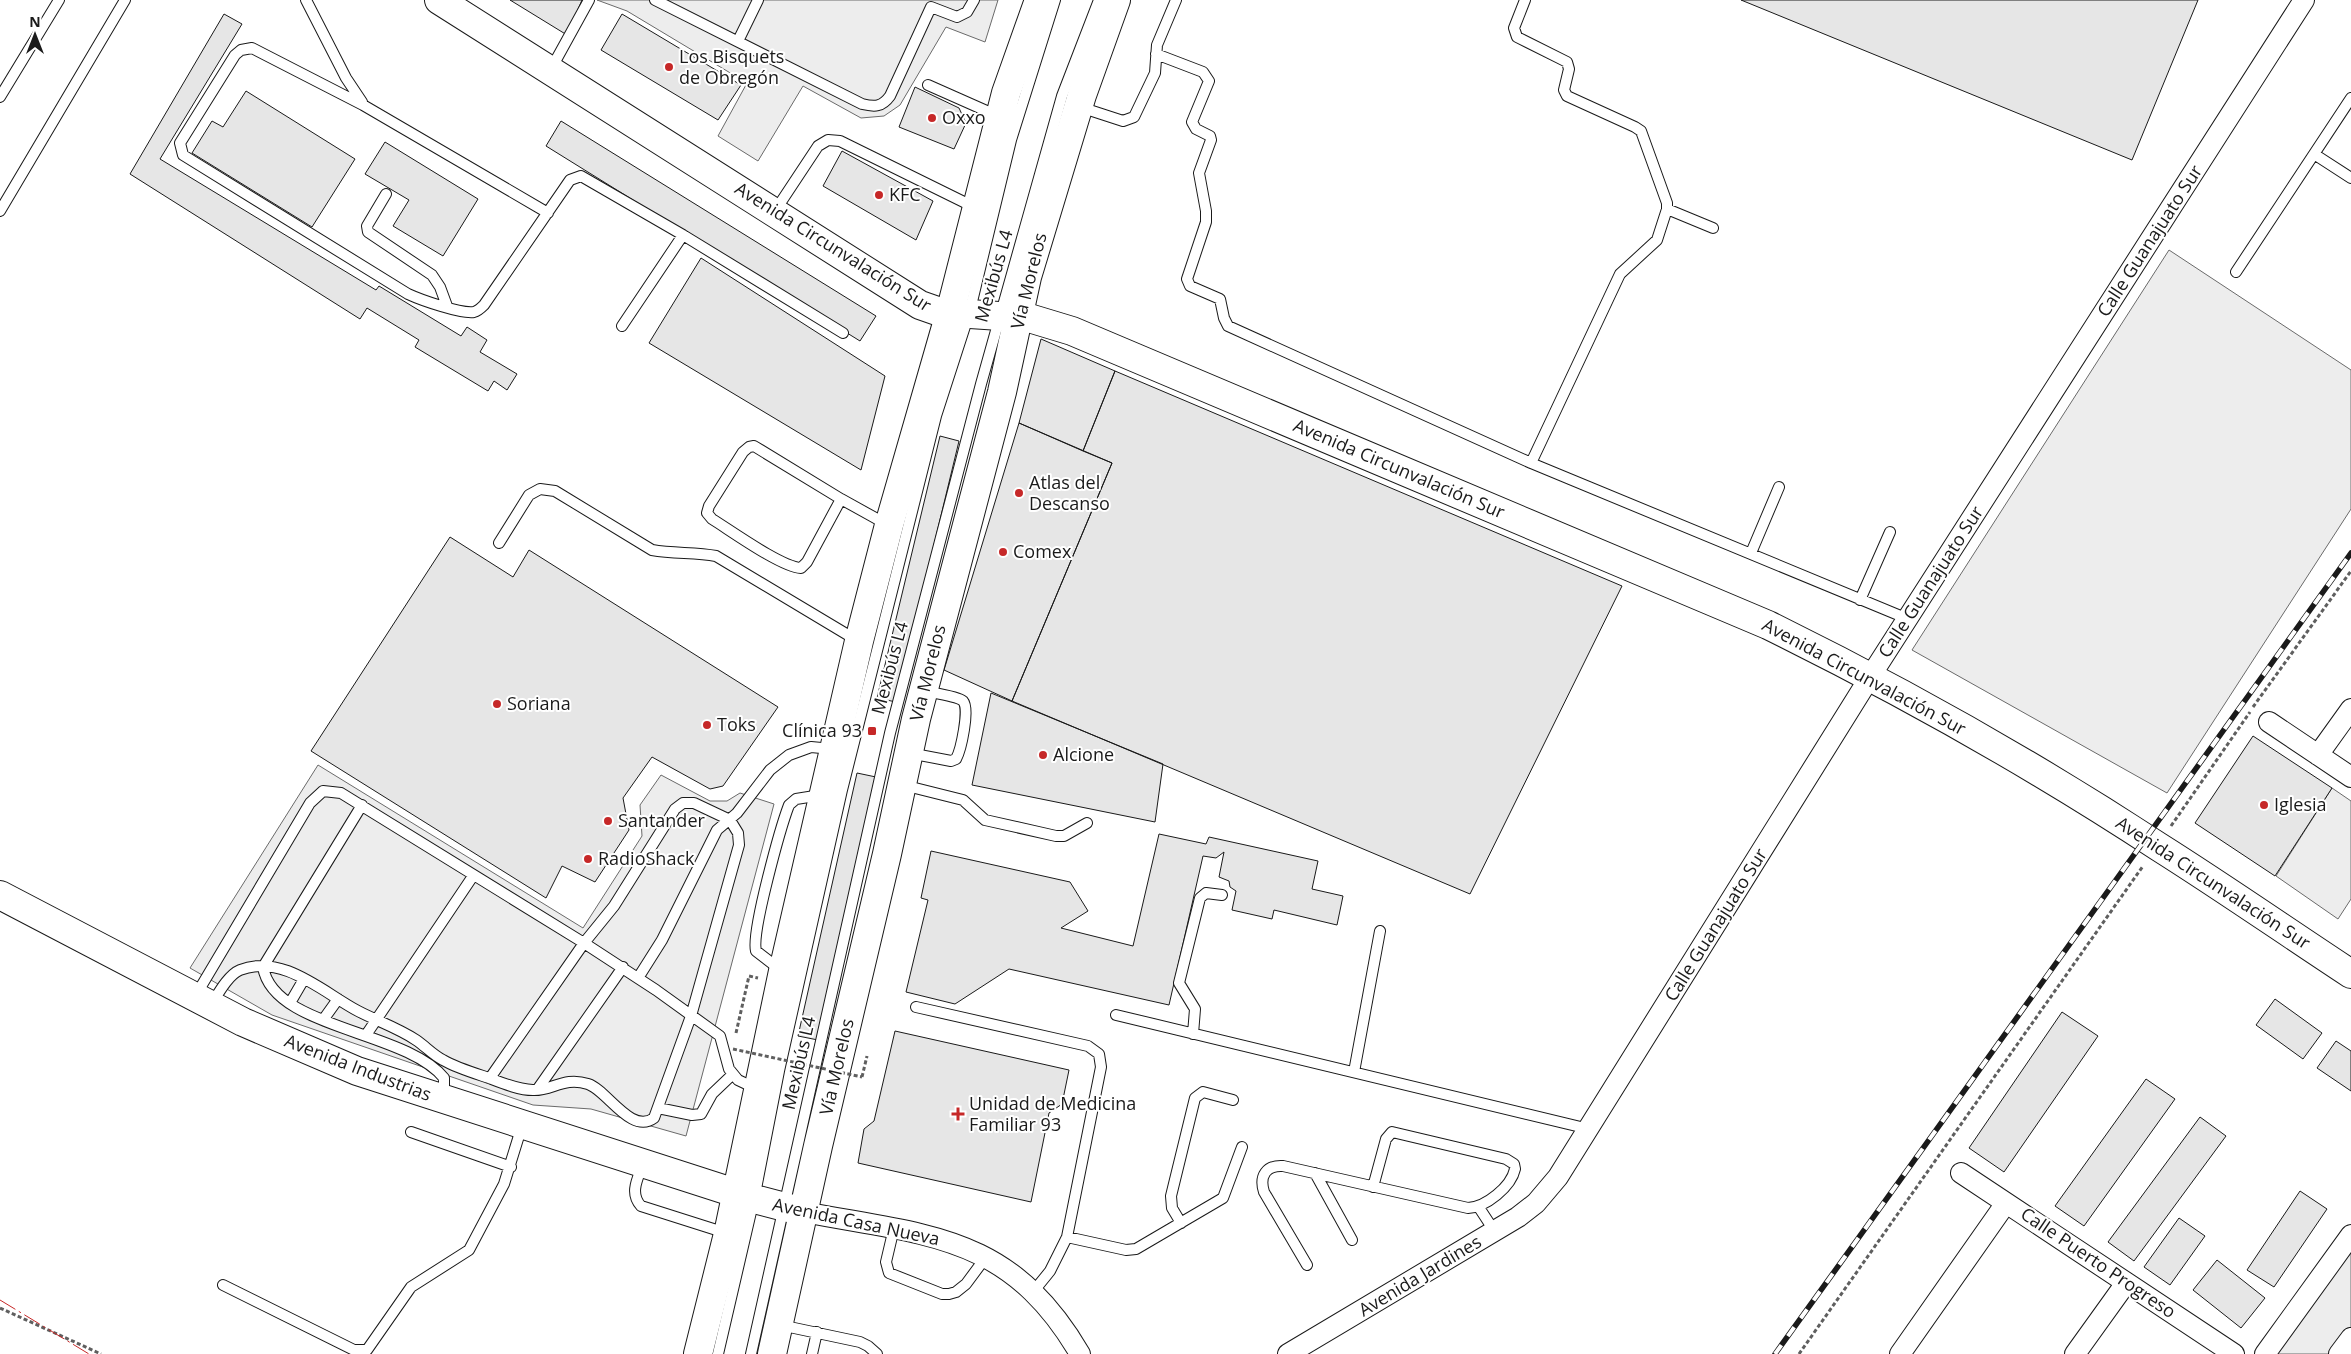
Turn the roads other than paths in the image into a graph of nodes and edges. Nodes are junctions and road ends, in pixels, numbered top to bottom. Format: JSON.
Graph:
{"nodes":[{"id":1,"x":58,"y":0,"type":"edge"},
{"id":2,"x":125,"y":0,"type":"edge"},
{"id":3,"x":306,"y":0,"type":"edge"},
{"id":4,"x":439,"y":0,"type":"edge"},
{"id":5,"x":589,"y":0,"type":"edge"},
{"id":6,"x":655,"y":0,"type":"edge"},
{"id":7,"x":758,"y":0,"type":"edge"},
{"id":8,"x":974,"y":0,"type":"edge"},
{"id":9,"x":1039,"y":0,"type":"edge"},
{"id":10,"x":1055,"y":0,"type":"edge"},
{"id":11,"x":1099,"y":0,"type":"edge"},
{"id":12,"x":1116,"y":0,"type":"edge"},
{"id":13,"x":1176,"y":0,"type":"edge"},
{"id":14,"x":1525,"y":0,"type":"edge"},
{"id":15,"x":2304,"y":0,"type":"edge"},
{"id":16,"x":738,"y":41,"type":"junction"},
{"id":17,"x":1156,"y":54,"type":"junction"},
{"id":18,"x":550,"y":71,"type":"junction"},
{"id":19,"x":928,"y":85,"type":"dead end"},
{"id":20,"x":0,"y":97,"type":"edge"},
{"id":21,"x":2351,"y":98,"type":"edge"},
{"id":22,"x":363,"y":104,"type":"junction"},
{"id":23,"x":1079,"y":106,"type":"junction"},
{"id":24,"x":1000,"y":117,"type":"junction"},
{"id":25,"x":2314,"y":154,"type":"junction"},
{"id":26,"x":2351,"y":178,"type":"edge"},
{"id":27,"x":386,"y":194,"type":"dead end"},
{"id":28,"x":977,"y":209,"type":"junction"},
{"id":29,"x":1667,"y":209,"type":"junction"},
{"id":30,"x":0,"y":211,"type":"edge"},
{"id":31,"x":775,"y":212,"type":"junction"},
{"id":32,"x":548,"y":213,"type":"junction"},
{"id":33,"x":1713,"y":228,"type":"dead end"},
{"id":34,"x":683,"y":235,"type":"junction"},
{"id":35,"x":2236,"y":272,"type":"dead end"},
{"id":36,"x":447,"y":306,"type":"junction"},
{"id":37,"x":960,"y":314,"type":"junction"},
{"id":38,"x":1009,"y":316,"type":"junction"},
{"id":39,"x":622,"y":326,"type":"dead end"},
{"id":40,"x":843,"y":333,"type":"dead end"},
{"id":41,"x":1531,"y":463,"type":"junction"},
{"id":42,"x":1779,"y":487,"type":"dead end"},
{"id":43,"x":841,"y":499,"type":"junction"},
{"id":44,"x":889,"y":525,"type":"junction"},
{"id":45,"x":1890,"y":532,"type":"dead end"},
{"id":46,"x":499,"y":543,"type":"dead end"},
{"id":47,"x":1751,"y":553,"type":"junction"},
{"id":48,"x":1860,"y":600,"type":"junction"},
{"id":49,"x":1908,"y":619,"type":"junction"},
{"id":50,"x":859,"y":641,"type":"junction"},
{"id":51,"x":1870,"y":677,"type":"junction"},
{"id":52,"x":924,"y":691,"type":"junction"},
{"id":53,"x":2351,"y":709,"type":"edge"},
{"id":54,"x":2269,"y":722,"type":"dead end"},
{"id":55,"x":833,"y":749,"type":"junction"},
{"id":56,"x":909,"y":753,"type":"junction"},
{"id":57,"x":2318,"y":755,"type":"junction"},
{"id":58,"x":2351,"y":777,"type":"edge"},
{"id":59,"x":902,"y":785,"type":"junction"},
{"id":60,"x":362,"y":806,"type":"junction"},
{"id":61,"x":730,"y":820,"type":"junction"},
{"id":62,"x":1087,"y":823,"type":"dead end"},
{"id":63,"x":473,"y":876,"type":"junction"},
{"id":64,"x":0,"y":895,"type":"edge"},
{"id":65,"x":1222,"y":895,"type":"dead end"},
{"id":66,"x":1380,"y":931,"type":"dead end"},
{"id":67,"x":584,"y":943,"type":"junction"},
{"id":68,"x":263,"y":967,"type":"junction"},
{"id":69,"x":623,"y":967,"type":"junction"},
{"id":70,"x":2351,"y":974,"type":"edge"},
{"id":71,"x":638,"y":978,"type":"junction"},
{"id":72,"x":304,"y":979,"type":"junction"},
{"id":73,"x":338,"y":999,"type":"junction"},
{"id":74,"x":202,"y":1001,"type":"junction"},
{"id":75,"x":290,"y":1003,"type":"junction"},
{"id":76,"x":916,"y":1008,"type":"dead end"},
{"id":77,"x":1116,"y":1015,"type":"dead end"},
{"id":78,"x":691,"y":1016,"type":"junction"},
{"id":79,"x":324,"y":1020,"type":"junction"},
{"id":80,"x":376,"y":1020,"type":"junction"},
{"id":81,"x":1193,"y":1034,"type":"junction"},
{"id":82,"x":366,"y":1035,"type":"junction"},
{"id":83,"x":1354,"y":1072,"type":"junction"},
{"id":84,"x":733,"y":1074,"type":"junction"},
{"id":85,"x":490,"y":1078,"type":"junction"},
{"id":86,"x":537,"y":1090,"type":"junction"},
{"id":87,"x":758,"y":1090,"type":"junction"},
{"id":88,"x":444,"y":1100,"type":"junction"},
{"id":89,"x":1234,"y":1100,"type":"dead end"},
{"id":90,"x":658,"y":1108,"type":"junction"},
{"id":91,"x":522,"y":1125,"type":"junction"},
{"id":92,"x":1589,"y":1128,"type":"junction"},
{"id":93,"x":411,"y":1132,"type":"dead end"},
{"id":94,"x":1242,"y":1147,"type":"dead end"},
{"id":95,"x":643,"y":1162,"type":"junction"},
{"id":96,"x":510,"y":1167,"type":"junction"},
{"id":97,"x":1315,"y":1173,"type":"junction"},
{"id":98,"x":1961,"y":1173,"type":"dead end"},
{"id":99,"x":1373,"y":1186,"type":"junction"},
{"id":100,"x":1546,"y":1192,"type":"joint"},
{"id":101,"x":746,"y":1196,"type":"junction"},
{"id":102,"x":2006,"y":1203,"type":"junction"},
{"id":103,"x":1478,"y":1206,"type":"junction"},
{"id":104,"x":794,"y":1210,"type":"junction"},
{"id":105,"x":1182,"y":1224,"type":"junction"},
{"id":106,"x":894,"y":1228,"type":"junction"},
{"id":107,"x":1495,"y":1232,"type":"junction"},
{"id":108,"x":728,"y":1234,"type":"junction"},
{"id":109,"x":2351,"y":1236,"type":"edge"},
{"id":110,"x":1067,"y":1237,"type":"junction"},
{"id":111,"x":1352,"y":1240,"type":"dead end"},
{"id":112,"x":986,"y":1258,"type":"junction"},
{"id":113,"x":1307,"y":1265,"type":"dead end"},
{"id":114,"x":2126,"y":1282,"type":"junction"},
{"id":115,"x":223,"y":1285,"type":"dead end"},
{"id":116,"x":1033,"y":1292,"type":"junction"},
{"id":117,"x":779,"y":1324,"type":"junction"},
{"id":118,"x":817,"y":1332,"type":"junction"},
{"id":119,"x":2351,"y":1338,"type":"edge"},
{"id":120,"x":698,"y":1354,"type":"edge"},
{"id":121,"x":718,"y":1354,"type":"edge"},
{"id":122,"x":751,"y":1354,"type":"edge"},
{"id":123,"x":772,"y":1354,"type":"edge"},
{"id":124,"x":812,"y":1354,"type":"edge"},
{"id":125,"x":877,"y":1354,"type":"edge"},
{"id":126,"x":1080,"y":1354,"type":"edge"},
{"id":127,"x":1288,"y":1354,"type":"edge"},
{"id":128,"x":1900,"y":1354,"type":"edge"},
{"id":129,"x":2075,"y":1354,"type":"edge"},
{"id":130,"x":2234,"y":1354,"type":"edge"},
{"id":131,"x":2265,"y":1354,"type":"edge"},
{"id":132,"x":2340,"y":1354,"type":"edge"}],
"edges":[{"from":1,"to":20,"type":"lane"},
{"from":2,"to":30,"type":"lane"},
{"from":3,"to":22,"type":"lane"},
{"from":4,"to":18,"type":"main road","name":"Avenida Circunvalación Sur"},
{"from":5,"to":18,"type":"lane"},
{"from":6,"to":16,"type":"lane"},
{"from":7,"to":16,"type":"lane"},
{"from":8,"to":16,"type":"lane"},
{"from":9,"to":24,"type":"main road"},
{"from":10,"to":37,"type":"lane","name":"Mexibús L4"},
{"from":11,"to":38,"type":"lane","name":"Mexibús L4"},
{"from":12,"to":23,"type":"main road","name":"Vía Morelos"},
{"from":13,"to":17,"type":"lane"},
{"from":14,"to":29,"type":"lane"},
{"from":15,"to":49,"type":"street","name":"Calle Guanajuato Sur"},
{"from":17,"to":23,"type":"lane"},
{"from":17,"to":41,"type":"lane"},
{"from":18,"to":31,"type":"main road","name":"Avenida Circunvalación Sur"},
{"from":19,"to":24,"type":"lane"},
{"from":21,"to":25,"type":"lane"},
{"from":22,"to":32,"type":"lane"},
{"from":22,"to":36,"type":"lane"},
{"from":23,"to":38,"type":"main road","name":"Vía Morelos"},
{"from":24,"to":28,"type":"main road"},
{"from":25,"to":26,"type":"lane"},
{"from":25,"to":35,"type":"lane"},
{"from":27,"to":36,"type":"lane"},
{"from":28,"to":31,"type":"lane"},
{"from":28,"to":37,"type":"main road"},
{"from":29,"to":33,"type":"lane"},
{"from":29,"to":41,"type":"lane"},
{"from":31,"to":37,"type":"main road","name":"Avenida Circunvalación Sur"},
{"from":32,"to":34,"type":"lane"},
{"from":32,"to":36,"type":"lane"},
{"from":34,"to":39,"type":"lane"},
{"from":34,"to":40,"type":"lane"},
{"from":37,"to":38,"type":"main road","name":"Avenida Circunvalación Sur"},
{"from":37,"to":44,"type":"main road"},
{"from":37,"to":101,"type":"lane","name":"Mexibús L4"},
{"from":38,"to":51,"type":"main road","name":"Avenida Circunvalación Sur"},
{"from":38,"to":52,"type":"main road","name":"Vía Morelos"},
{"from":38,"to":104,"type":"lane","name":"Mexibús L4"},
{"from":41,"to":47,"type":"lane"},
{"from":42,"to":47,"type":"lane"},
{"from":43,"to":43,"type":"lane"},
{"from":43,"to":44,"type":"lane"},
{"from":44,"to":50,"type":"main road"},
{"from":45,"to":48,"type":"lane"},
{"from":46,"to":50,"type":"lane"},
{"from":47,"to":48,"type":"lane"},
{"from":48,"to":49,"type":"lane"},
{"from":49,"to":51,"type":"street","name":"Calle Guanajuato Sur"},
{"from":50,"to":55,"type":"main road"},
{"from":51,"to":70,"type":"main road","name":"Avenida Circunvalación Sur"},
{"from":51,"to":92,"type":"street","name":"Calle Guanajuato Sur"},
{"from":52,"to":56,"type":"main road","name":"Vía Morelos"},
{"from":52,"to":56,"type":"lane"},
{"from":53,"to":57,"type":"street"},
{"from":54,"to":57,"type":"street"},
{"from":55,"to":61,"type":"lane"},
{"from":55,"to":87,"type":"main road"},
{"from":56,"to":59,"type":"main road","name":"Vía Morelos"},
{"from":57,"to":58,"type":"street"},
{"from":59,"to":62,"type":"lane"},
{"from":59,"to":104,"type":"main road","name":"Vía Morelos"},
{"from":60,"to":63,"type":"lane"},
{"from":60,"to":68,"type":"lane"},
{"from":60,"to":74,"type":"lane"},
{"from":61,"to":67,"type":"lane"},
{"from":61,"to":71,"type":"lane"},
{"from":61,"to":78,"type":"lane"},
{"from":63,"to":67,"type":"lane"},
{"from":63,"to":80,"type":"lane"},
{"from":64,"to":74,"type":"main road","name":"Avenida Industrias"},
{"from":65,"to":81,"type":"lane"},
{"from":66,"to":83,"type":"lane"},
{"from":67,"to":69,"type":"lane"},
{"from":67,"to":85,"type":"lane"},
{"from":68,"to":72,"type":"lane"},
{"from":68,"to":74,"type":"lane"},
{"from":68,"to":75,"type":"lane"},
{"from":69,"to":71,"type":"lane"},
{"from":69,"to":86,"type":"lane"},
{"from":71,"to":78,"type":"lane"},
{"from":72,"to":73,"type":"lane"},
{"from":72,"to":75,"type":"lane"},
{"from":73,"to":79,"type":"lane"},
{"from":73,"to":80,"type":"lane"},
{"from":74,"to":88,"type":"main road","name":"Avenida Industrias"},
{"from":75,"to":79,"type":"lane"},
{"from":76,"to":110,"type":"lane"},
{"from":77,"to":81,"type":"lane"},
{"from":78,"to":84,"type":"lane"},
{"from":78,"to":90,"type":"lane"},
{"from":79,"to":82,"type":"lane"},
{"from":80,"to":82,"type":"lane"},
{"from":80,"to":85,"type":"lane"},
{"from":81,"to":83,"type":"lane"},
{"from":82,"to":88,"type":"lane"},
{"from":83,"to":92,"type":"lane"},
{"from":84,"to":87,"type":"lane"},
{"from":84,"to":90,"type":"lane"},
{"from":85,"to":86,"type":"lane"},
{"from":86,"to":90,"type":"lane"},
{"from":87,"to":101,"type":"main road"},
{"from":88,"to":91,"type":"main road","name":"Avenida Industrias"},
{"from":89,"to":105,"type":"lane"},
{"from":91,"to":95,"type":"main road","name":"Avenida Industrias"},
{"from":91,"to":96,"type":"lane"},
{"from":92,"to":100,"type":"street","name":"Calle Guanajuato Sur"},
{"from":93,"to":96,"type":"lane"},
{"from":94,"to":105,"type":"lane"},
{"from":95,"to":101,"type":"main road","name":"Avenida Industrias"},
{"from":95,"to":108,"type":"lane"},
{"from":96,"to":115,"type":"lane"},
{"from":97,"to":99,"type":"lane"},
{"from":97,"to":111,"type":"lane"},
{"from":97,"to":113,"type":"lane"},
{"from":98,"to":102,"type":"street","name":"Calle Puerto Progreso"},
{"from":99,"to":103,"type":"lane"},
{"from":99,"to":103,"type":"lane"},
{"from":100,"to":107,"type":"street","name":"Avenida Jardines"},
{"from":101,"to":104,"type":"main road","name":"Avenida Casa Nueva"},
{"from":101,"to":108,"type":"main road"},
{"from":101,"to":121,"type":"lane","name":"Mexibús L4"},
{"from":102,"to":114,"type":"street","name":"Calle Puerto Progreso"},
{"from":102,"to":128,"type":"street"},
{"from":103,"to":107,"type":"lane"},
{"from":104,"to":106,"type":"street","name":"Avenida Casa Nueva"},
{"from":104,"to":117,"type":"main road","name":"Vía Morelos"},
{"from":104,"to":122,"type":"lane","name":"Mexibús L4"},
{"from":105,"to":110,"type":"lane"},
{"from":106,"to":112,"type":"street","name":"Avenida Casa Nueva"},
{"from":106,"to":112,"type":"lane"},
{"from":107,"to":127,"type":"street","name":"Avenida Jardines"},
{"from":108,"to":120,"type":"main road"},
{"from":109,"to":131,"type":"street"},
{"from":110,"to":116,"type":"lane"},
{"from":112,"to":116,"type":"street","name":"Avenida Casa Nueva"},
{"from":114,"to":129,"type":"street"},
{"from":114,"to":130,"type":"street","name":"Calle Puerto Progreso"},
{"from":116,"to":126,"type":"street","name":"Avenida Casa Nueva"},
{"from":117,"to":118,"type":"lane"},
{"from":117,"to":123,"type":"main road","name":"Vía Morelos"},
{"from":118,"to":124,"type":"lane"},
{"from":118,"to":125,"type":"lane"},
{"from":119,"to":132,"type":"street"}]}
